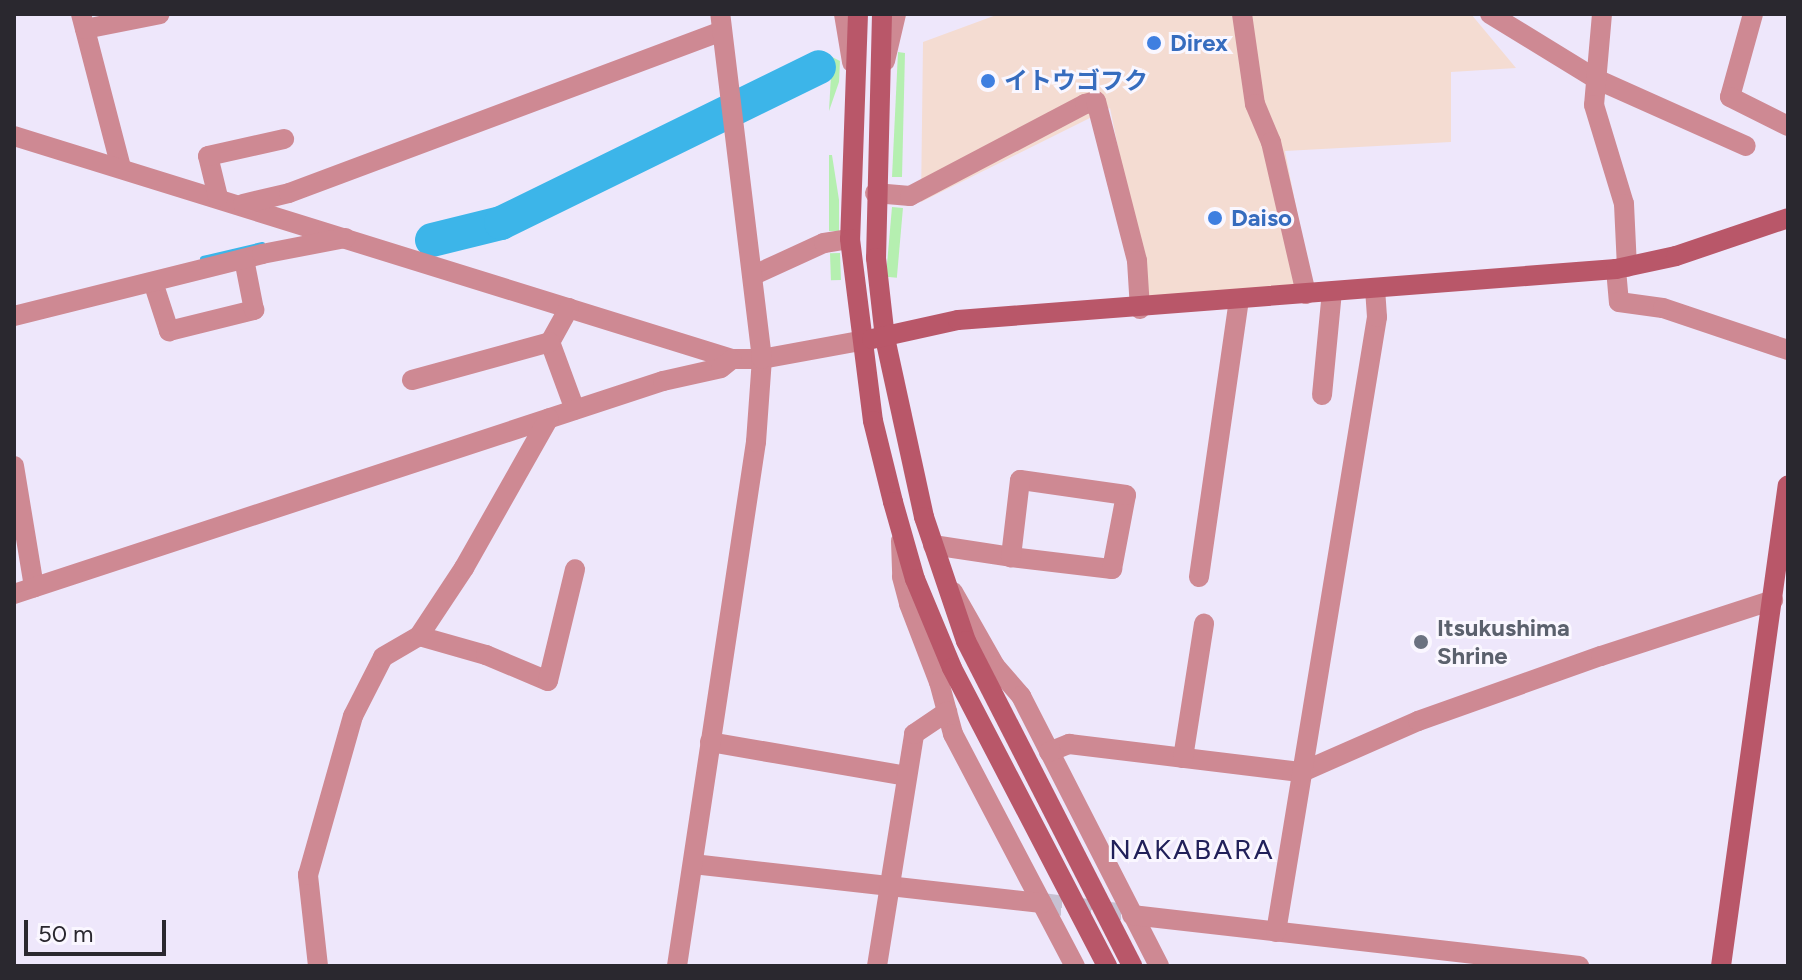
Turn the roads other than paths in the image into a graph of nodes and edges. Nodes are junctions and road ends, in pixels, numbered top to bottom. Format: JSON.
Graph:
{"nodes":[{"id":1,"x":160,"y":14,"type":"edge"},
{"id":2,"x":844,"y":14,"type":"edge"},
{"id":3,"x":858,"y":14,"type":"edge"},
{"id":4,"x":882,"y":14,"type":"edge"},
{"id":5,"x":896,"y":14,"type":"edge"},
{"id":6,"x":1242,"y":14,"type":"edge"},
{"id":7,"x":1490,"y":14,"type":"edge"},
{"id":8,"x":1602,"y":14,"type":"edge"},
{"id":9,"x":1753,"y":14,"type":"edge"},
{"id":10,"x":83,"y":22,"type":"edge"},
{"id":11,"x":721,"y":22,"type":"edge"},
{"id":12,"x":854,"y":74,"type":"junction"},
{"id":13,"x":880,"y":76,"type":"junction"},
{"id":14,"x":1596,"y":79,"type":"junction"},
{"id":15,"x":1788,"y":126,"type":"edge"},
{"id":16,"x":14,"y":136,"type":"edge"},
{"id":17,"x":284,"y":139,"type":"dead end"},
{"id":18,"x":1746,"y":146,"type":"dead end"},
{"id":19,"x":121,"y":168,"type":"junction"},
{"id":20,"x":875,"y":193,"type":"junction"},
{"id":21,"x":218,"y":197,"type":"junction"},
{"id":22,"x":243,"y":204,"type":"junction"},
{"id":23,"x":1788,"y":218,"type":"edge"},
{"id":24,"x":347,"y":238,"type":"junction"},
{"id":25,"x":850,"y":239,"type":"junction"},
{"id":26,"x":244,"y":259,"type":"junction"},
{"id":27,"x":1622,"y":268,"type":"junction"},
{"id":28,"x":754,"y":275,"type":"junction"},
{"id":29,"x":153,"y":282,"type":"junction"},
{"id":30,"x":1375,"y":290,"type":"junction"},
{"id":31,"x":1332,"y":292,"type":"junction"},
{"id":32,"x":1306,"y":294,"type":"junction"},
{"id":33,"x":1239,"y":300,"type":"junction"},
{"id":34,"x":569,"y":308,"type":"junction"},
{"id":35,"x":1140,"y":309,"type":"junction"},
{"id":36,"x":14,"y":316,"type":"edge"},
{"id":37,"x":885,"y":338,"type":"junction"},
{"id":38,"x":860,"y":341,"type":"junction"},
{"id":39,"x":550,"y":342,"type":"junction"},
{"id":40,"x":1788,"y":350,"type":"edge"},
{"id":41,"x":732,"y":359,"type":"junction"},
{"id":42,"x":762,"y":359,"type":"junction"},
{"id":43,"x":412,"y":380,"type":"dead end"},
{"id":44,"x":1322,"y":395,"type":"dead end"},
{"id":45,"x":575,"y":410,"type":"junction"},
{"id":46,"x":549,"y":418,"type":"junction"},
{"id":47,"x":14,"y":466,"type":"edge"},
{"id":48,"x":1788,"y":486,"type":"edge"},
{"id":49,"x":901,"y":529,"type":"junction"},
{"id":50,"x":933,"y":545,"type":"junction"},
{"id":51,"x":1011,"y":557,"type":"junction"},
{"id":52,"x":575,"y":569,"type":"dead end"},
{"id":53,"x":1199,"y":577,"type":"dead end"},
{"id":54,"x":945,"y":581,"type":"junction"},
{"id":55,"x":34,"y":587,"type":"junction"},
{"id":56,"x":14,"y":594,"type":"edge"},
{"id":57,"x":1773,"y":600,"type":"junction"},
{"id":58,"x":1204,"y":624,"type":"dead end"},
{"id":59,"x":419,"y":636,"type":"junction"},
{"id":60,"x":947,"y":712,"type":"junction"},
{"id":61,"x":710,"y":742,"type":"junction"},
{"id":62,"x":1049,"y":752,"type":"junction"},
{"id":63,"x":1183,"y":758,"type":"junction"},
{"id":64,"x":1302,"y":772,"type":"junction"},
{"id":65,"x":906,"y":776,"type":"junction"},
{"id":66,"x":693,"y":864,"type":"junction"},
{"id":67,"x":890,"y":888,"type":"junction"},
{"id":68,"x":1042,"y":903,"type":"junction"},
{"id":69,"x":1132,"y":915,"type":"junction"},
{"id":70,"x":1276,"y":932,"type":"junction"},
{"id":71,"x":318,"y":966,"type":"edge"},
{"id":72,"x":677,"y":966,"type":"edge"},
{"id":73,"x":877,"y":966,"type":"edge"},
{"id":74,"x":1075,"y":966,"type":"edge"},
{"id":75,"x":1107,"y":966,"type":"edge"},
{"id":76,"x":1132,"y":966,"type":"edge"},
{"id":77,"x":1159,"y":966,"type":"edge"},
{"id":78,"x":1579,"y":966,"type":"edge"},
{"id":79,"x":1721,"y":966,"type":"edge"}],
"edges":[{"from":1,"to":10,"type":"street"},
{"from":2,"to":12,"type":"street"},
{"from":3,"to":12,"type":"street"},
{"from":4,"to":13,"type":"street"},
{"from":5,"to":13,"type":"street"},
{"from":6,"to":32,"type":"street"},
{"from":7,"to":14,"type":"street"},
{"from":8,"to":14,"type":"street"},
{"from":9,"to":15,"type":"street"},
{"from":10,"to":19,"type":"street"},
{"from":11,"to":22,"type":"street"},
{"from":11,"to":28,"type":"street"},
{"from":12,"to":25,"type":"street"},
{"from":13,"to":20,"type":"street"},
{"from":14,"to":18,"type":"street"},
{"from":14,"to":27,"type":"street"},
{"from":16,"to":19,"type":"street"},
{"from":17,"to":21,"type":"street"},
{"from":19,"to":21,"type":"street"},
{"from":20,"to":35,"type":"street"},
{"from":20,"to":37,"type":"street"},
{"from":21,"to":22,"type":"street"},
{"from":22,"to":24,"type":"street"},
{"from":23,"to":27,"type":"street"},
{"from":24,"to":26,"type":"street"},
{"from":24,"to":34,"type":"street"},
{"from":25,"to":28,"type":"street"},
{"from":25,"to":38,"type":"street"},
{"from":26,"to":29,"type":"street"},
{"from":26,"to":29,"type":"street"},
{"from":27,"to":30,"type":"street"},
{"from":27,"to":40,"type":"street"},
{"from":28,"to":42,"type":"street"},
{"from":29,"to":36,"type":"street"},
{"from":30,"to":31,"type":"street"},
{"from":30,"to":64,"type":"street"},
{"from":31,"to":32,"type":"street"},
{"from":31,"to":44,"type":"street"},
{"from":32,"to":33,"type":"street"},
{"from":33,"to":35,"type":"street"},
{"from":33,"to":53,"type":"street"},
{"from":34,"to":39,"type":"street"},
{"from":34,"to":41,"type":"street"},
{"from":35,"to":37,"type":"street"},
{"from":37,"to":38,"type":"street"},
{"from":37,"to":50,"type":"street"},
{"from":38,"to":42,"type":"street"},
{"from":38,"to":49,"type":"street"},
{"from":39,"to":43,"type":"street"},
{"from":39,"to":45,"type":"street"},
{"from":41,"to":42,"type":"street"},
{"from":41,"to":45,"type":"street"},
{"from":42,"to":61,"type":"street"},
{"from":45,"to":46,"type":"street"},
{"from":46,"to":55,"type":"street"},
{"from":46,"to":59,"type":"street"},
{"from":47,"to":55,"type":"street"},
{"from":48,"to":57,"type":"street"},
{"from":49,"to":60,"type":"street"},
{"from":49,"to":75,"type":"street"},
{"from":50,"to":51,"type":"street"},
{"from":50,"to":54,"type":"street"},
{"from":51,"to":51,"type":"street"},
{"from":52,"to":59,"type":"street"},
{"from":54,"to":62,"type":"street"},
{"from":54,"to":76,"type":"street"},
{"from":55,"to":56,"type":"street"},
{"from":57,"to":64,"type":"street"},
{"from":57,"to":79,"type":"street"},
{"from":58,"to":63,"type":"street"},
{"from":59,"to":71,"type":"street"},
{"from":60,"to":65,"type":"street"},
{"from":60,"to":68,"type":"street"},
{"from":61,"to":65,"type":"street"},
{"from":61,"to":66,"type":"street"},
{"from":62,"to":63,"type":"street"},
{"from":62,"to":69,"type":"street"},
{"from":63,"to":64,"type":"street"},
{"from":64,"to":70,"type":"street"},
{"from":65,"to":67,"type":"street"},
{"from":66,"to":67,"type":"street"},
{"from":66,"to":72,"type":"street"},
{"from":67,"to":68,"type":"street"},
{"from":67,"to":73,"type":"street"},
{"from":68,"to":74,"type":"street"},
{"from":69,"to":70,"type":"street"},
{"from":69,"to":77,"type":"street"},
{"from":70,"to":78,"type":"street"}]}
